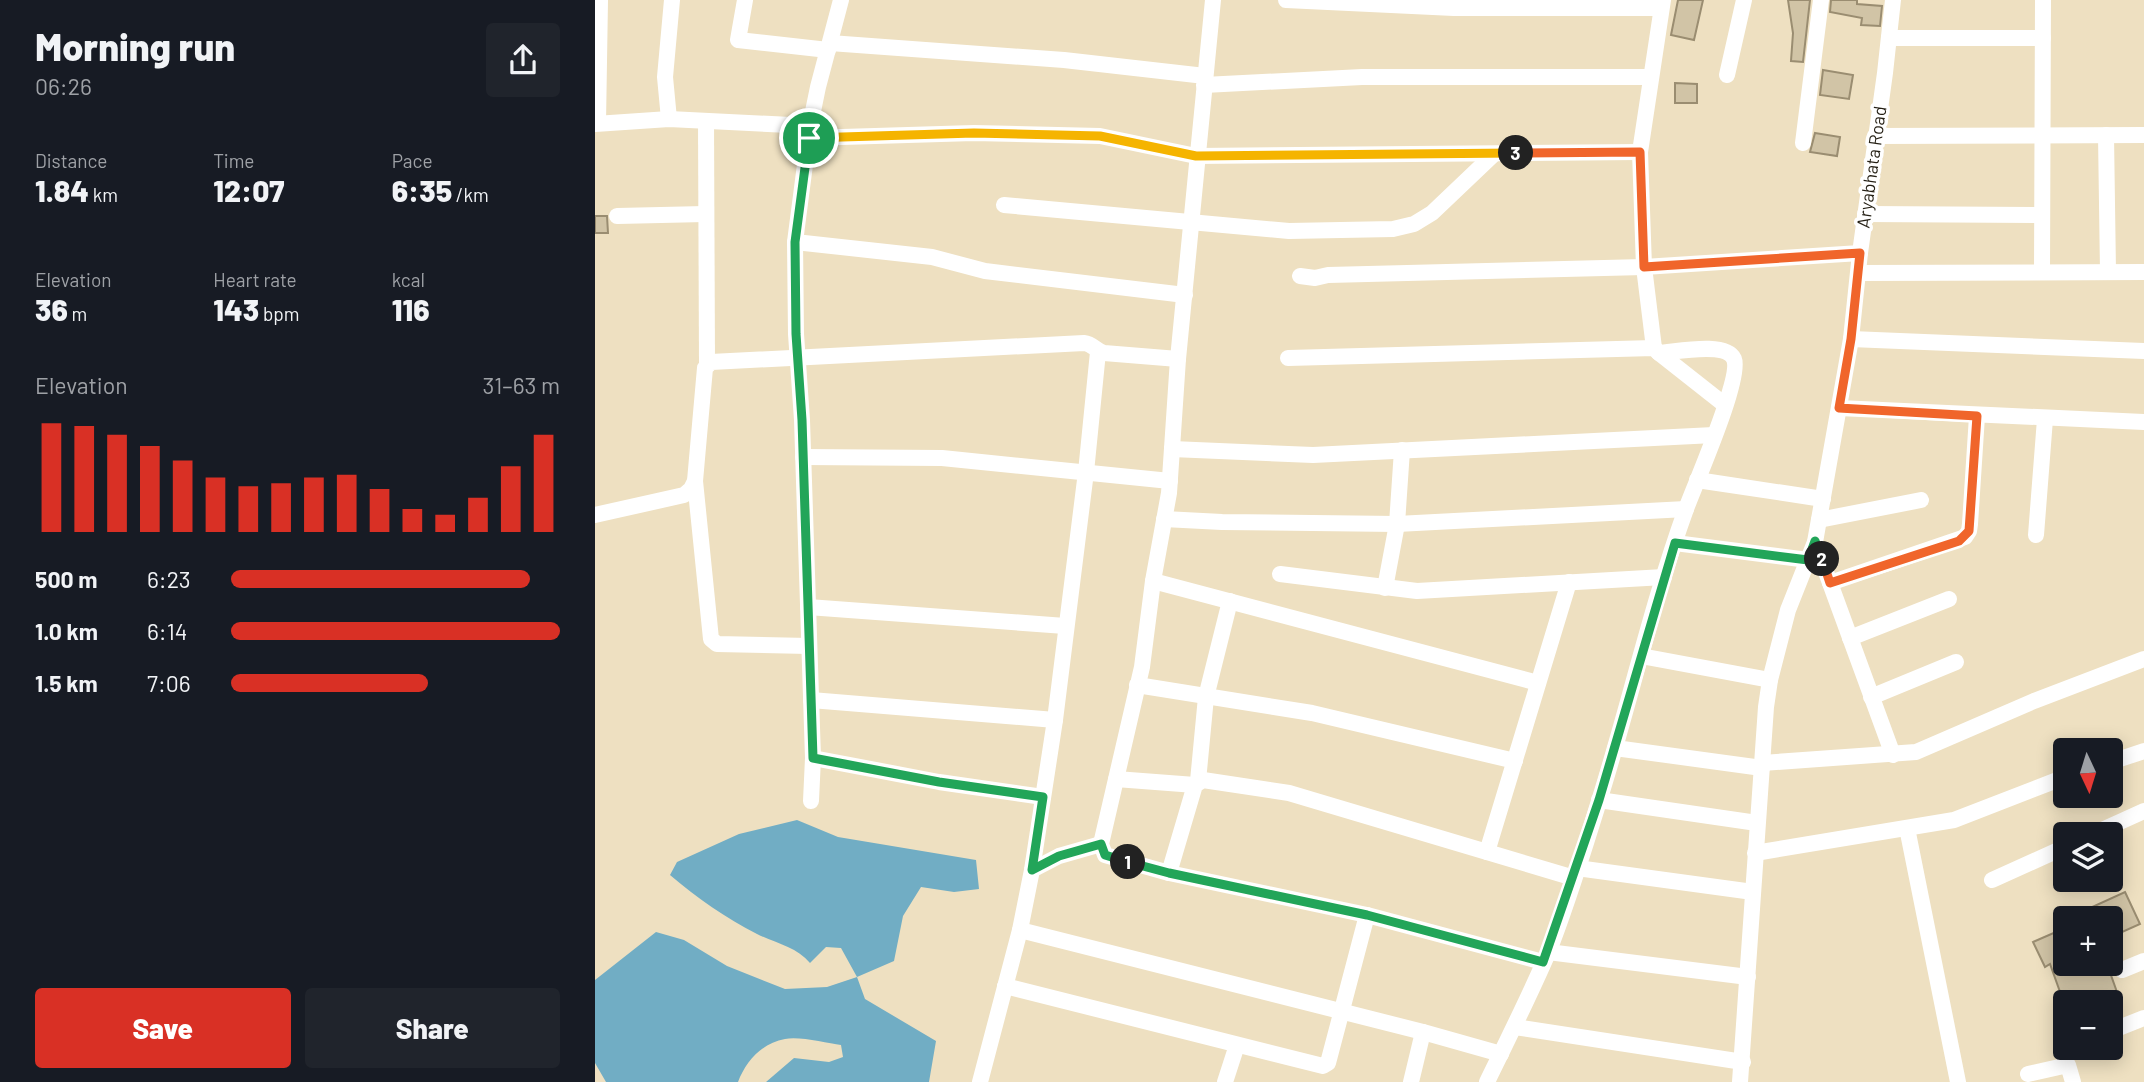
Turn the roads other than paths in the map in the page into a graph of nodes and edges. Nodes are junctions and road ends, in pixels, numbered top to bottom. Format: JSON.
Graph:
{"nodes":[{"id":1,"x":600,"y":0,"type":"edge"},
{"id":2,"x":672,"y":0,"type":"edge"},
{"id":3,"x":745,"y":0,"type":"edge"},
{"id":4,"x":841,"y":0,"type":"edge"},
{"id":5,"x":1213,"y":0,"type":"edge"},
{"id":6,"x":1286,"y":0,"type":"edge"},
{"id":7,"x":1744,"y":0,"type":"edge"},
{"id":8,"x":1821,"y":0,"type":"edge"},
{"id":9,"x":1893,"y":0,"type":"edge"},
{"id":10,"x":2043,"y":0,"type":"edge"},
{"id":11,"x":1590,"y":4,"type":"edge"},
{"id":12,"x":1661,"y":4,"type":"edge"},
{"id":13,"x":1889,"y":38,"type":"junction"},
{"id":14,"x":2043,"y":38,"type":"junction"},
{"id":15,"x":829,"y":47,"type":"junction"},
{"id":16,"x":1727,"y":75,"type":"dead end"},
{"id":17,"x":1651,"y":77,"type":"junction"},
{"id":18,"x":1204,"y":81,"type":"junction"},
{"id":19,"x":669,"y":119,"type":"junction"},
{"id":20,"x":706,"y":121,"type":"junction"},
{"id":21,"x":597,"y":123,"type":"edge"},
{"id":22,"x":810,"y":132,"type":"junction"},
{"id":23,"x":2106,"y":135,"type":"junction"},
{"id":24,"x":2144,"y":135,"type":"edge"},
{"id":25,"x":1875,"y":136,"type":"junction"},
{"id":26,"x":2043,"y":136,"type":"junction"},
{"id":27,"x":1803,"y":144,"type":"dead end"},
{"id":28,"x":1640,"y":152,"type":"junction"},
{"id":29,"x":1494,"y":153,"type":"junction"},
{"id":30,"x":1196,"y":156,"type":"junction"},
{"id":31,"x":1004,"y":205,"type":"dead end"},
{"id":32,"x":705,"y":214,"type":"junction"},
{"id":33,"x":1865,"y":214,"type":"junction"},
{"id":34,"x":2042,"y":215,"type":"junction"},
{"id":35,"x":617,"y":216,"type":"dead end"},
{"id":36,"x":1191,"y":221,"type":"junction"},
{"id":37,"x":795,"y":242,"type":"junction"},
{"id":38,"x":1860,"y":253,"type":"junction"},
{"id":39,"x":1644,"y":267,"type":"junction"},
{"id":40,"x":2042,"y":272,"type":"junction"},
{"id":41,"x":2108,"y":272,"type":"junction"},
{"id":42,"x":2144,"y":272,"type":"edge"},
{"id":43,"x":1859,"y":273,"type":"junction"},
{"id":44,"x":1300,"y":276,"type":"dead end"},
{"id":45,"x":1185,"y":295,"type":"junction"},
{"id":46,"x":1851,"y":339,"type":"junction"},
{"id":47,"x":1656,"y":351,"type":"junction"},
{"id":48,"x":2144,"y":351,"type":"edge"},
{"id":49,"x":1098,"y":352,"type":"junction"},
{"id":50,"x":797,"y":357,"type":"junction"},
{"id":51,"x":1288,"y":358,"type":"dead end"},
{"id":52,"x":1178,"y":359,"type":"junction"},
{"id":53,"x":707,"y":364,"type":"junction"},
{"id":54,"x":1725,"y":405,"type":"junction"},
{"id":55,"x":1839,"y":408,"type":"junction"},
{"id":56,"x":1977,"y":416,"type":"junction"},
{"id":57,"x":2045,"y":419,"type":"junction"},
{"id":58,"x":2144,"y":422,"type":"edge"},
{"id":59,"x":1714,"y":435,"type":"junction"},
{"id":60,"x":1172,"y":449,"type":"junction"},
{"id":61,"x":1402,"y":450,"type":"junction"},
{"id":62,"x":803,"y":457,"type":"junction"},
{"id":63,"x":1086,"y":472,"type":"junction"},
{"id":64,"x":1697,"y":480,"type":"junction"},
{"id":65,"x":695,"y":481,"type":"junction"},
{"id":66,"x":1170,"y":481,"type":"junction"},
{"id":67,"x":1823,"y":499,"type":"junction"},
{"id":68,"x":1921,"y":500,"type":"dead end"},
{"id":69,"x":1686,"y":509,"type":"junction"},
{"id":70,"x":595,"y":515,"type":"edge"},
{"id":71,"x":1164,"y":519,"type":"junction"},
{"id":72,"x":1819,"y":520,"type":"junction"},
{"id":73,"x":1397,"y":524,"type":"junction"},
{"id":74,"x":2036,"y":535,"type":"dead end"},
{"id":75,"x":1815,"y":541,"type":"junction"},
{"id":76,"x":1675,"y":543,"type":"junction"},
{"id":77,"x":1808,"y":560,"type":"junction"},
{"id":78,"x":1280,"y":574,"type":"dead end"},
{"id":79,"x":1664,"y":577,"type":"junction"},
{"id":80,"x":1153,"y":581,"type":"junction"},
{"id":81,"x":1569,"y":582,"type":"junction"},
{"id":82,"x":1830,"y":583,"type":"junction"},
{"id":83,"x":1385,"y":589,"type":"junction"},
{"id":84,"x":1949,"y":599,"type":"dead end"},
{"id":85,"x":1230,"y":601,"type":"junction"},
{"id":86,"x":808,"y":607,"type":"junction"},
{"id":87,"x":1065,"y":626,"type":"junction"},
{"id":88,"x":1850,"y":638,"type":"junction"},
{"id":89,"x":809,"y":646,"type":"junction"},
{"id":90,"x":1641,"y":656,"type":"junction"},
{"id":91,"x":2144,"y":659,"type":"edge"},
{"id":92,"x":1956,"y":662,"type":"dead end"},
{"id":93,"x":1770,"y":680,"type":"junction"},
{"id":94,"x":1538,"y":683,"type":"junction"},
{"id":95,"x":1137,"y":685,"type":"junction"},
{"id":96,"x":1206,"y":697,"type":"junction"},
{"id":97,"x":1871,"y":697,"type":"junction"},
{"id":98,"x":810,"y":700,"type":"junction"},
{"id":99,"x":1055,"y":720,"type":"junction"},
{"id":100,"x":1615,"y":748,"type":"junction"},
{"id":101,"x":2144,"y":751,"type":"edge"},
{"id":102,"x":1893,"y":755,"type":"junction"},
{"id":103,"x":813,"y":758,"type":"junction"},
{"id":104,"x":2123,"y":758,"type":"edge"},
{"id":105,"x":1515,"y":761,"type":"junction"},
{"id":106,"x":1762,"y":765,"type":"junction"},
{"id":107,"x":1116,"y":779,"type":"junction"},
{"id":108,"x":2053,"y":782,"type":"edge"},
{"id":109,"x":1197,"y":783,"type":"junction"},
{"id":110,"x":1043,"y":797,"type":"junction"},
{"id":111,"x":1599,"y":800,"type":"junction"},
{"id":112,"x":811,"y":801,"type":"dead end"},
{"id":113,"x":2144,"y":811,"type":"edge"},
{"id":114,"x":2120,"y":822,"type":"edge"},
{"id":115,"x":1757,"y":823,"type":"junction"},
{"id":116,"x":1907,"y":828,"type":"junction"},
{"id":117,"x":1101,"y":844,"type":"junction"},
{"id":118,"x":1487,"y":852,"type":"junction"},
{"id":119,"x":2053,"y":852,"type":"edge"},
{"id":120,"x":1755,"y":853,"type":"junction"},
{"id":121,"x":1032,"y":870,"type":"junction"},
{"id":122,"x":1169,"y":873,"type":"junction"},
{"id":123,"x":1575,"y":873,"type":"junction"},
{"id":124,"x":1992,"y":880,"type":"dead end"},
{"id":125,"x":1753,"y":892,"type":"junction"},
{"id":126,"x":1367,"y":915,"type":"junction"},
{"id":127,"x":1020,"y":930,"type":"junction"},
{"id":128,"x":1545,"y":957,"type":"junction"},
{"id":129,"x":2144,"y":961,"type":"edge"},
{"id":130,"x":2123,"y":970,"type":"edge"},
{"id":131,"x":1748,"y":976,"type":"junction"},
{"id":132,"x":1005,"y":986,"type":"junction"},
{"id":133,"x":1343,"y":1012,"type":"junction"},
{"id":134,"x":2144,"y":1018,"type":"edge"},
{"id":135,"x":2123,"y":1026,"type":"edge"},
{"id":136,"x":1515,"y":1027,"type":"junction"},
{"id":137,"x":1423,"y":1032,"type":"junction"},
{"id":138,"x":1237,"y":1045,"type":"junction"},
{"id":139,"x":1501,"y":1054,"type":"junction"},
{"id":140,"x":1743,"y":1062,"type":"junction"},
{"id":141,"x":2028,"y":1074,"type":"dead end"},
{"id":142,"x":980,"y":1082,"type":"edge"},
{"id":143,"x":1225,"y":1082,"type":"edge"},
{"id":144,"x":1411,"y":1082,"type":"edge"},
{"id":145,"x":1487,"y":1082,"type":"edge"},
{"id":146,"x":1740,"y":1082,"type":"edge"},
{"id":147,"x":1958,"y":1082,"type":"edge"},
{"id":148,"x":2073,"y":1082,"type":"edge"}],
"edges":[{"from":1,"to":21,"type":"street"},
{"from":2,"to":19,"type":"street"},
{"from":3,"to":15,"type":"street"},
{"from":4,"to":15,"type":"street"},
{"from":5,"to":18,"type":"street"},
{"from":6,"to":11,"type":"street"},
{"from":7,"to":16,"type":"street"},
{"from":8,"to":27,"type":"street"},
{"from":9,"to":13,"type":"street","name":"Aryabhata Road"},
{"from":10,"to":14,"type":"street"},
{"from":11,"to":12,"type":"street"},
{"from":12,"to":17,"type":"street"},
{"from":13,"to":14,"type":"street"},
{"from":13,"to":25,"type":"street","name":"Aryabhata Road"},
{"from":14,"to":26,"type":"street"},
{"from":15,"to":18,"type":"street"},
{"from":15,"to":22,"type":"street"},
{"from":17,"to":18,"type":"street"},
{"from":17,"to":28,"type":"street"},
{"from":18,"to":30,"type":"street"},
{"from":19,"to":20,"type":"street"},
{"from":19,"to":21,"type":"street"},
{"from":20,"to":22,"type":"street"},
{"from":20,"to":32,"type":"street"},
{"from":22,"to":30,"type":"street"},
{"from":22,"to":37,"type":"street"},
{"from":23,"to":24,"type":"street"},
{"from":23,"to":26,"type":"street"},
{"from":23,"to":41,"type":"street"},
{"from":25,"to":26,"type":"street"},
{"from":25,"to":33,"type":"street","name":"Aryabhata Road"},
{"from":26,"to":34,"type":"street"},
{"from":28,"to":29,"type":"street"},
{"from":28,"to":39,"type":"street"},
{"from":29,"to":30,"type":"street"},
{"from":29,"to":36,"type":"street"},
{"from":30,"to":36,"type":"street"},
{"from":31,"to":36,"type":"street"},
{"from":32,"to":35,"type":"street"},
{"from":32,"to":53,"type":"street"},
{"from":33,"to":34,"type":"street"},
{"from":33,"to":38,"type":"street","name":"Aryabhata Road"},
{"from":34,"to":40,"type":"street"},
{"from":36,"to":45,"type":"street"},
{"from":37,"to":45,"type":"street"},
{"from":37,"to":50,"type":"street"},
{"from":38,"to":39,"type":"street"},
{"from":38,"to":43,"type":"street","name":"Aryabhata Road"},
{"from":39,"to":44,"type":"street"},
{"from":39,"to":47,"type":"street"},
{"from":40,"to":41,"type":"street"},
{"from":40,"to":43,"type":"street"},
{"from":41,"to":42,"type":"street"},
{"from":43,"to":46,"type":"street","name":"Aryabhata Road"},
{"from":45,"to":52,"type":"street"},
{"from":46,"to":48,"type":"street"},
{"from":46,"to":55,"type":"street","name":"Aryabhata Road"},
{"from":47,"to":51,"type":"street"},
{"from":47,"to":54,"type":"street"},
{"from":47,"to":54,"type":"street"},
{"from":49,"to":50,"type":"street"},
{"from":49,"to":52,"type":"street"},
{"from":49,"to":63,"type":"street"},
{"from":50,"to":53,"type":"street"},
{"from":50,"to":62,"type":"street"},
{"from":52,"to":60,"type":"street"},
{"from":53,"to":65,"type":"street"},
{"from":54,"to":59,"type":"street"},
{"from":55,"to":56,"type":"street"},
{"from":55,"to":67,"type":"street","name":"Aryabhata Road"},
{"from":56,"to":57,"type":"street"},
{"from":56,"to":82,"type":"street"},
{"from":57,"to":58,"type":"street"},
{"from":57,"to":74,"type":"street"},
{"from":59,"to":61,"type":"street"},
{"from":59,"to":64,"type":"street"},
{"from":60,"to":61,"type":"street"},
{"from":60,"to":66,"type":"street"},
{"from":61,"to":73,"type":"street"},
{"from":62,"to":63,"type":"street"},
{"from":62,"to":86,"type":"street"},
{"from":63,"to":66,"type":"street"},
{"from":63,"to":87,"type":"street"},
{"from":64,"to":67,"type":"street"},
{"from":64,"to":69,"type":"street"},
{"from":65,"to":70,"type":"street"},
{"from":65,"to":89,"type":"street"},
{"from":66,"to":71,"type":"street"},
{"from":67,"to":72,"type":"street","name":"Aryabhata Road"},
{"from":68,"to":72,"type":"street"},
{"from":69,"to":73,"type":"street"},
{"from":69,"to":76,"type":"street"},
{"from":71,"to":73,"type":"street"},
{"from":71,"to":80,"type":"street"},
{"from":72,"to":75,"type":"street","name":"Aryabhata Road"},
{"from":73,"to":83,"type":"street"},
{"from":75,"to":77,"type":"street","name":"Aryabhata Road"},
{"from":75,"to":82,"type":"street"},
{"from":76,"to":77,"type":"street"},
{"from":76,"to":79,"type":"street"},
{"from":77,"to":93,"type":"street","name":"Aryabhata Road"},
{"from":78,"to":83,"type":"street"},
{"from":79,"to":81,"type":"street"},
{"from":79,"to":90,"type":"street"},
{"from":80,"to":85,"type":"street"},
{"from":80,"to":95,"type":"street"},
{"from":81,"to":83,"type":"street"},
{"from":81,"to":94,"type":"street"},
{"from":82,"to":88,"type":"street"},
{"from":84,"to":88,"type":"street"},
{"from":85,"to":94,"type":"street"},
{"from":85,"to":96,"type":"street"},
{"from":86,"to":87,"type":"street"},
{"from":86,"to":89,"type":"street"},
{"from":87,"to":99,"type":"street"},
{"from":88,"to":97,"type":"street"},
{"from":89,"to":98,"type":"street"},
{"from":90,"to":93,"type":"street"},
{"from":90,"to":100,"type":"street"},
{"from":91,"to":102,"type":"street"},
{"from":92,"to":97,"type":"street"},
{"from":93,"to":106,"type":"street","name":"Aryabhata Road"},
{"from":94,"to":105,"type":"street"},
{"from":95,"to":96,"type":"street"},
{"from":95,"to":107,"type":"street"},
{"from":96,"to":105,"type":"street"},
{"from":96,"to":109,"type":"street"},
{"from":97,"to":102,"type":"street"},
{"from":98,"to":99,"type":"street"},
{"from":98,"to":103,"type":"street"},
{"from":99,"to":110,"type":"street"},
{"from":100,"to":106,"type":"street"},
{"from":100,"to":111,"type":"street"},
{"from":101,"to":104,"type":"street"},
{"from":102,"to":106,"type":"street"},
{"from":103,"to":110,"type":"street"},
{"from":103,"to":112,"type":"street"},
{"from":105,"to":118,"type":"street"},
{"from":106,"to":115,"type":"street","name":"Aryabhata Road"},
{"from":107,"to":109,"type":"street"},
{"from":107,"to":117,"type":"street"},
{"from":108,"to":116,"type":"street"},
{"from":109,"to":118,"type":"street"},
{"from":109,"to":122,"type":"street"},
{"from":110,"to":121,"type":"street"},
{"from":111,"to":115,"type":"street"},
{"from":111,"to":123,"type":"street"},
{"from":113,"to":114,"type":"street"},
{"from":115,"to":120,"type":"street","name":"Aryabhata Road"},
{"from":116,"to":120,"type":"street"},
{"from":116,"to":147,"type":"street"},
{"from":117,"to":121,"type":"street"},
{"from":117,"to":122,"type":"street"},
{"from":118,"to":123,"type":"street"},
{"from":119,"to":124,"type":"street"},
{"from":120,"to":125,"type":"street","name":"Aryabhata Road"},
{"from":121,"to":127,"type":"street"},
{"from":122,"to":126,"type":"street"},
{"from":123,"to":125,"type":"street"},
{"from":123,"to":128,"type":"street"},
{"from":125,"to":131,"type":"street","name":"Aryabhata Road"},
{"from":126,"to":128,"type":"street"},
{"from":126,"to":133,"type":"street"},
{"from":127,"to":132,"type":"street"},
{"from":127,"to":133,"type":"street"},
{"from":128,"to":131,"type":"street"},
{"from":128,"to":136,"type":"street"},
{"from":129,"to":130,"type":"street"},
{"from":131,"to":140,"type":"street","name":"Aryabhata Road"},
{"from":132,"to":138,"type":"street"},
{"from":132,"to":142,"type":"street"},
{"from":133,"to":137,"type":"street"},
{"from":133,"to":138,"type":"street"},
{"from":134,"to":135,"type":"street"},
{"from":136,"to":139,"type":"street"},
{"from":136,"to":140,"type":"street"},
{"from":137,"to":139,"type":"street"},
{"from":137,"to":144,"type":"street"},
{"from":138,"to":143,"type":"street"},
{"from":139,"to":145,"type":"street"},
{"from":140,"to":146,"type":"street","name":"Aryabhata Road"},
{"from":141,"to":148,"type":"street"}]}
